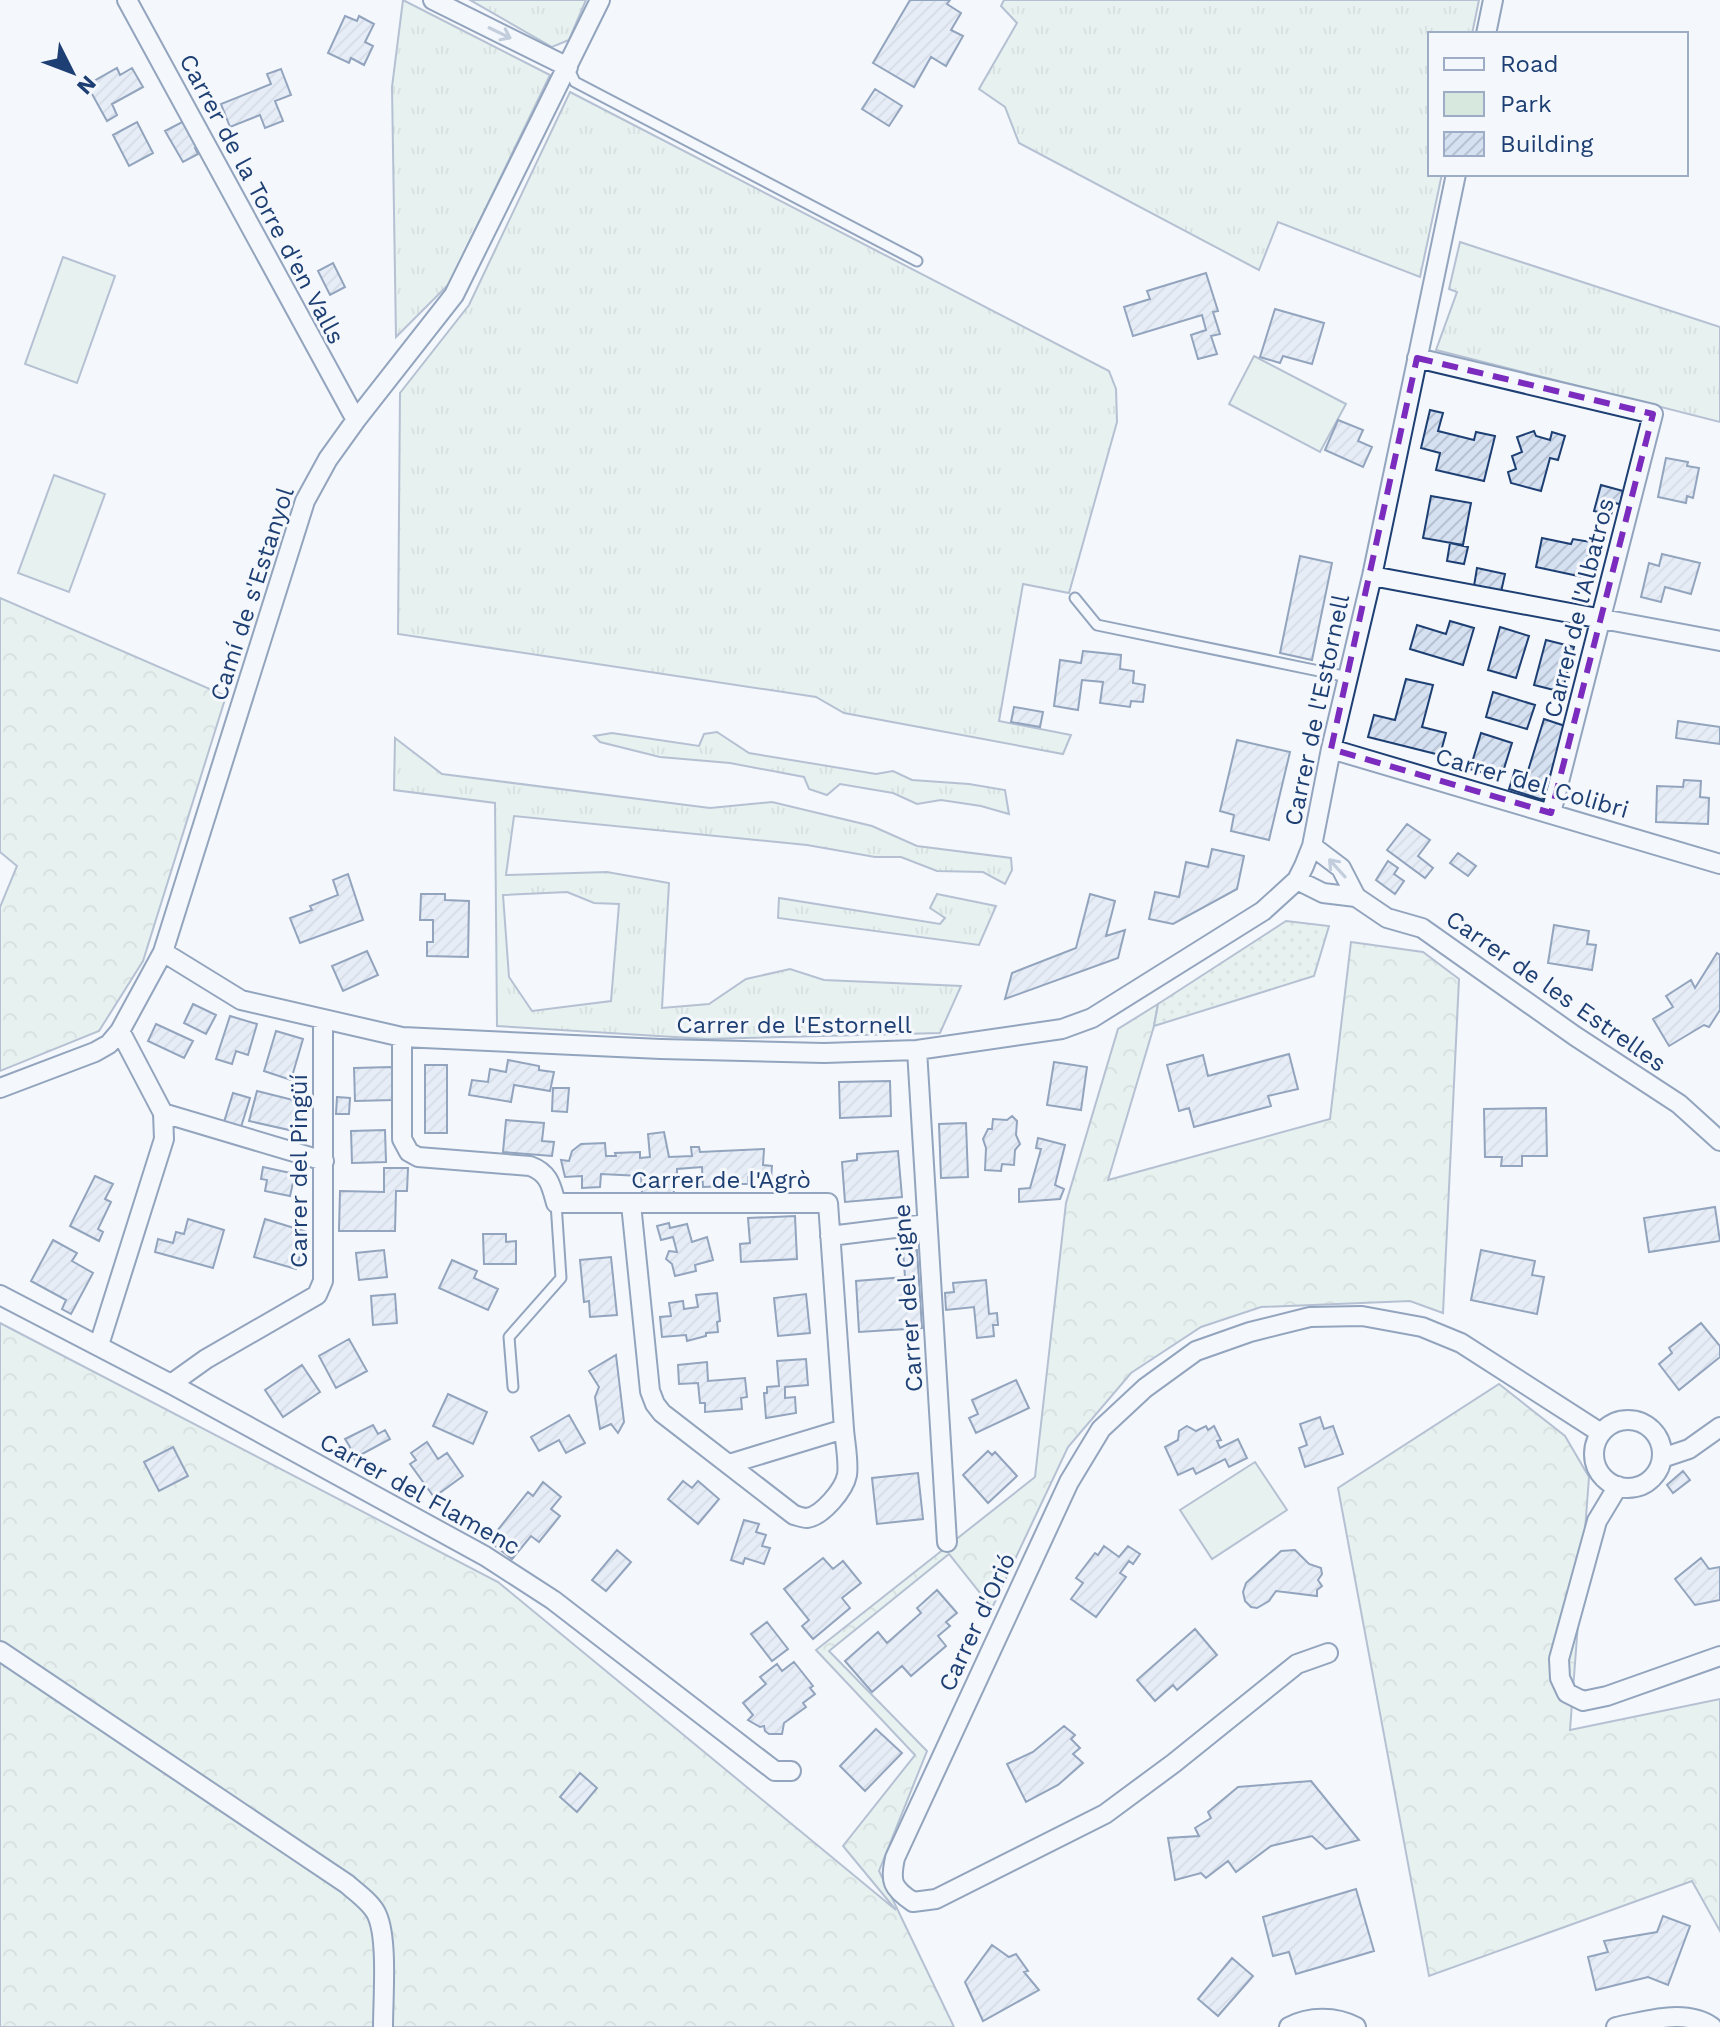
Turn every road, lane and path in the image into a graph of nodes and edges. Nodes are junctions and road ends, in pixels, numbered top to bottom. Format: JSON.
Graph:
{"nodes":[{"id":1,"x":127,"y":0,"type":"edge"},
{"id":2,"x":433,"y":0,"type":"edge"},
{"id":3,"x":600,"y":0,"type":"edge"},
{"id":4,"x":1493,"y":0,"type":"edge"},
{"id":5,"x":1486,"y":32,"type":"edge"},
{"id":6,"x":568,"y":67,"type":"junction"},
{"id":7,"x":1456,"y":176,"type":"edge"},
{"id":8,"x":917,"y":261,"type":"dead end"},
{"id":9,"x":1417,"y":358,"type":"junction"},
{"id":10,"x":356,"y":420,"type":"junction"},
{"id":11,"x":1372,"y":576,"type":"junction"},
{"id":12,"x":1075,"y":598,"type":"dead end"},
{"id":13,"x":1602,"y":619,"type":"junction"},
{"id":14,"x":1720,"y":641,"type":"edge"},
{"id":15,"x":1348,"y":677,"type":"junction"},
{"id":16,"x":1331,"y":749,"type":"junction"},
{"id":17,"x":1551,"y":813,"type":"junction"},
{"id":18,"x":1312,"y":846,"type":"junction"},
{"id":19,"x":1720,"y":864,"type":"edge"},
{"id":20,"x":1297,"y":880,"type":"junction"},
{"id":21,"x":1356,"y":897,"type":"junction"},
{"id":22,"x":163,"y":952,"type":"junction"},
{"id":23,"x":323,"y":1019,"type":"junction"},
{"id":24,"x":120,"y":1031,"type":"junction"},
{"id":25,"x":402,"y":1037,"type":"junction"},
{"id":26,"x":917,"y":1050,"type":"junction"},
{"id":27,"x":0,"y":1088,"type":"edge"},
{"id":28,"x":1679,"y":1104,"type":"junction"},
{"id":29,"x":163,"y":1113,"type":"junction"},
{"id":30,"x":1720,"y":1123,"type":"edge"},
{"id":31,"x":1720,"y":1141,"type":"edge"},
{"id":32,"x":324,"y":1161,"type":"junction"},
{"id":33,"x":556,"y":1203,"type":"junction"},
{"id":34,"x":631,"y":1204,"type":"junction"},
{"id":35,"x":927,"y":1224,"type":"junction"},
{"id":36,"x":830,"y":1236,"type":"junction"},
{"id":37,"x":0,"y":1295,"type":"edge"},
{"id":38,"x":99,"y":1345,"type":"junction"},
{"id":39,"x":171,"y":1384,"type":"junction"},
{"id":40,"x":513,"y":1387,"type":"dead end"},
{"id":41,"x":1720,"y":1427,"type":"edge"},
{"id":42,"x":844,"y":1429,"type":"junction"},
{"id":43,"x":1601,"y":1433,"type":"junction"},
{"id":44,"x":1662,"y":1458,"type":"junction"},
{"id":45,"x":729,"y":1464,"type":"junction"},
{"id":46,"x":1618,"y":1486,"type":"junction"},
{"id":47,"x":947,"y":1542,"type":"dead end"},
{"id":48,"x":0,"y":1651,"type":"edge"},
{"id":49,"x":1328,"y":1653,"type":"dead end"},
{"id":50,"x":1720,"y":1656,"type":"edge"},
{"id":51,"x":791,"y":1771,"type":"dead end"},
{"id":52,"x":383,"y":2027,"type":"edge"},
{"id":53,"x":1289,"y":2027,"type":"edge"},
{"id":54,"x":1356,"y":2027,"type":"edge"},
{"id":55,"x":1616,"y":2027,"type":"edge"},
{"id":56,"x":1712,"y":2027,"type":"edge"}],
"edges":[{"from":1,"to":10,"type":"street","name":"Carrer de la Torre d'en Valls"},
{"from":2,"to":6,"type":"street","one_way":true},
{"from":3,"to":6,"type":"street","name":"Camí de s'Estanyol"},
{"from":4,"to":5,"type":"street"},
{"from":6,"to":8,"type":"lane"},
{"from":6,"to":10,"type":"street","name":"Camí de s'Estanyol"},
{"from":7,"to":9,"type":"street","name":"Carrer de l'Estornell"},
{"from":9,"to":11,"type":"street","name":"Carrer de l'Estornell"},
{"from":9,"to":13,"type":"street","name":"Carrer de l'Albatros"},
{"from":10,"to":22,"type":"street","name":"Camí de s'Estanyol"},
{"from":11,"to":13,"type":"street"},
{"from":11,"to":15,"type":"street","name":"Carrer de l'Estornell"},
{"from":12,"to":15,"type":"lane"},
{"from":13,"to":14,"type":"street"},
{"from":13,"to":17,"type":"street","name":"Carrer de l'Albatros"},
{"from":15,"to":16,"type":"street","name":"Carrer de l'Estornell"},
{"from":16,"to":17,"type":"street","name":"Carrer del Colibri"},
{"from":16,"to":18,"type":"street","name":"Carrer de l'Estornell"},
{"from":17,"to":19,"type":"street","name":"Carrer del Colibri"},
{"from":18,"to":20,"type":"street","name":"Carrer de l'Estornell"},
{"from":21,"to":18,"type":"street","name":"Carrer de les Estrelles","one_way":true},
{"from":20,"to":21,"type":"street","name":"Carrer de les Estrelles"},
{"from":20,"to":26,"type":"street","name":"Carrer de l'Estornell"},
{"from":21,"to":28,"type":"street","name":"Carrer de les Estrelles"},
{"from":22,"to":23,"type":"street","name":"Carrer de l'Estornell"},
{"from":22,"to":24,"type":"street","name":"Camí de s'Estanyol"},
{"from":23,"to":25,"type":"street","name":"Carrer de l'Estornell"},
{"from":23,"to":32,"type":"street","name":"Carrer del Pingüí"},
{"from":24,"to":27,"type":"street","name":"Camí de s'Estanyol"},
{"from":24,"to":29,"type":"street"},
{"from":25,"to":26,"type":"street","name":"Carrer de l'Estornell"},
{"from":25,"to":33,"type":"street"},
{"from":26,"to":35,"type":"street","name":"Carrer del Cigne"},
{"from":28,"to":30,"type":"street"},
{"from":28,"to":31,"type":"street","name":"Carrer de les Estrelles"},
{"from":29,"to":32,"type":"street"},
{"from":29,"to":38,"type":"street"},
{"from":32,"to":39,"type":"street","name":"Carrer del Pingüí"},
{"from":33,"to":34,"type":"street","name":"Carrer de l'Agrò"},
{"from":33,"to":40,"type":"lane"},
{"from":34,"to":36,"type":"street","name":"Carrer de l'Agrò"},
{"from":34,"to":45,"type":"street"},
{"from":35,"to":36,"type":"street"},
{"from":35,"to":47,"type":"street","name":"Carrer del Cigne"},
{"from":36,"to":42,"type":"street","name":"Carrer de l'Agrò"},
{"from":37,"to":38,"type":"street","name":"Carrer del Flamenc"},
{"from":38,"to":39,"type":"street","name":"Carrer del Flamenc"},
{"from":39,"to":51,"type":"street","name":"Carrer del Flamenc"},
{"from":41,"to":44,"type":"street"},
{"from":42,"to":45,"type":"street"},
{"from":42,"to":45,"type":"street","name":"Carrer de l'Agrò"},
{"from":43,"to":44,"type":"street"},
{"from":43,"to":46,"type":"street"},
{"from":43,"to":49,"type":"street","name":"Carrer d'Orió"},
{"from":44,"to":46,"type":"street"},
{"from":46,"to":50,"type":"street"},
{"from":48,"to":52,"type":"street"},
{"from":53,"to":54,"type":"street"},
{"from":55,"to":56,"type":"street"}]}
